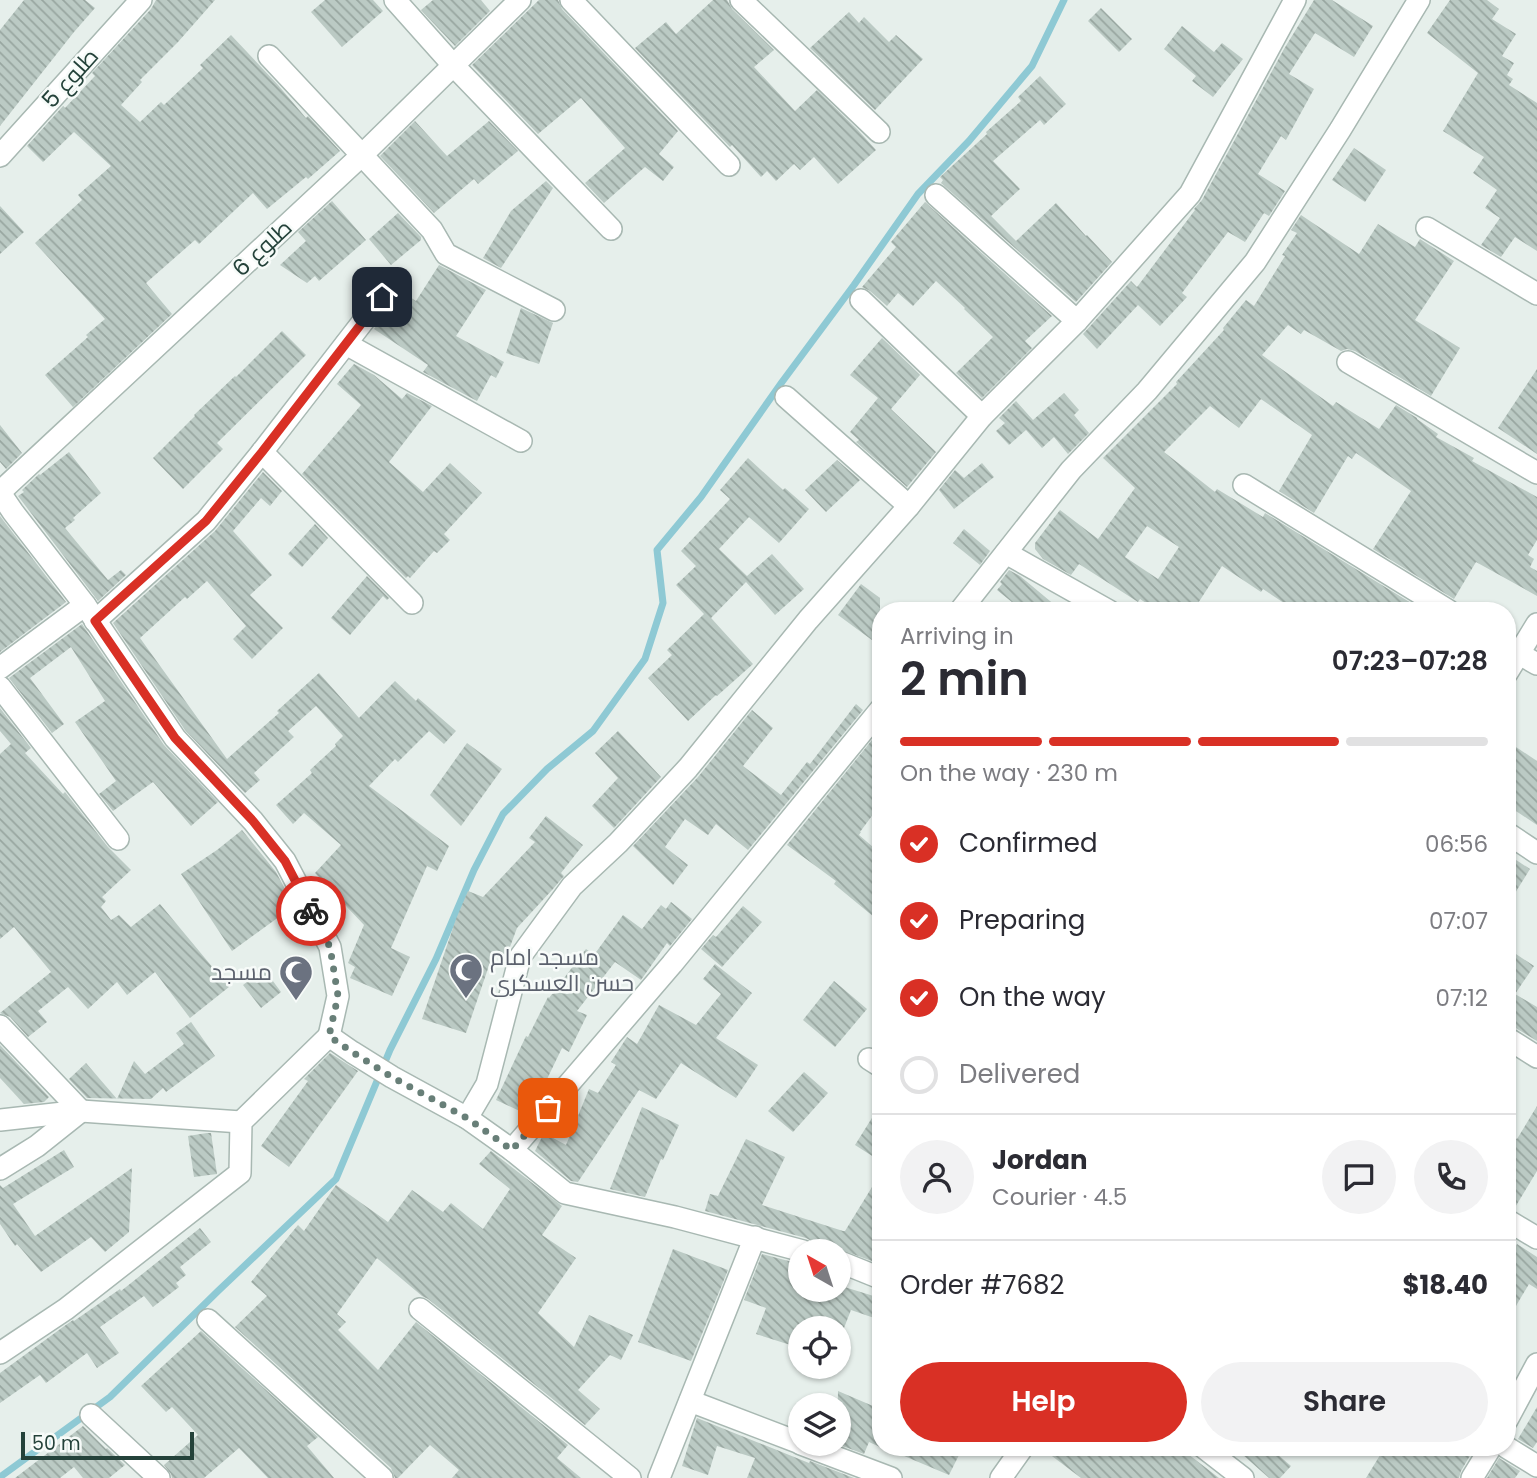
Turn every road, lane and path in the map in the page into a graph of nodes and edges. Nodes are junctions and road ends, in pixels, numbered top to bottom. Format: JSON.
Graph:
{"nodes":[{"id":1,"x":141,"y":0,"type":"edge"},
{"id":2,"x":395,"y":0,"type":"edge"},
{"id":3,"x":520,"y":0,"type":"edge"},
{"id":4,"x":571,"y":0,"type":"edge"},
{"id":5,"x":741,"y":0,"type":"edge"},
{"id":6,"x":1295,"y":0,"type":"edge"},
{"id":7,"x":1419,"y":0,"type":"edge"},
{"id":8,"x":269,"y":56,"type":"dead end"},
{"id":9,"x":453,"y":65,"type":"junction"},
{"id":10,"x":879,"y":132,"type":"dead end"},
{"id":11,"x":362,"y":155,"type":"junction"},
{"id":12,"x":0,"y":156,"type":"edge"},
{"id":13,"x":729,"y":165,"type":"dead end"},
{"id":14,"x":936,"y":195,"type":"dead end"},
{"id":15,"x":1427,"y":228,"type":"dead end"},
{"id":16,"x":611,"y":229,"type":"dead end"},
{"id":17,"x":1537,"y":295,"type":"edge"},
{"id":18,"x":382,"y":297,"type":"dead end"},
{"id":19,"x":861,"y":300,"type":"dead end"},
{"id":20,"x":554,"y":310,"type":"dead end"},
{"id":21,"x":1077,"y":321,"type":"junction"},
{"id":22,"x":346,"y":344,"type":"junction"},
{"id":23,"x":1348,"y":362,"type":"dead end"},
{"id":24,"x":786,"y":397,"type":"dead end"},
{"id":25,"x":982,"y":415,"type":"junction"},
{"id":26,"x":521,"y":441,"type":"dead end"},
{"id":27,"x":262,"y":452,"type":"junction"},
{"id":28,"x":1537,"y":473,"type":"edge"},
{"id":29,"x":1244,"y":485,"type":"dead end"},
{"id":30,"x":0,"y":492,"type":"edge"},
{"id":31,"x":909,"y":506,"type":"junction"},
{"id":32,"x":1006,"y":553,"type":"junction"},
{"id":33,"x":967,"y":602,"type":"edge"},
{"id":34,"x":1093,"y":602,"type":"edge"},
{"id":35,"x":1433,"y":602,"type":"edge"},
{"id":36,"x":412,"y":603,"type":"dead end"},
{"id":37,"x":90,"y":613,"type":"junction"},
{"id":38,"x":1537,"y":624,"type":"edge"},
{"id":39,"x":1516,"y":646,"type":"edge"},
{"id":40,"x":1516,"y":652,"type":"edge"},
{"id":41,"x":1537,"y":664,"type":"edge"},
{"id":42,"x":0,"y":668,"type":"edge"},
{"id":43,"x":0,"y":687,"type":"edge"},
{"id":44,"x":872,"y":720,"type":"edge"},
{"id":45,"x":118,"y":839,"type":"dead end"},
{"id":46,"x":1516,"y":839,"type":"edge"},
{"id":47,"x":1537,"y":853,"type":"edge"},
{"id":48,"x":0,"y":1026,"type":"edge"},
{"id":49,"x":329,"y":1036,"type":"junction"},
{"id":50,"x":1516,"y":1044,"type":"edge"},
{"id":51,"x":1537,"y":1057,"type":"edge"},
{"id":52,"x":82,"y":1111,"type":"junction"},
{"id":53,"x":467,"y":1118,"type":"junction"},
{"id":54,"x":0,"y":1120,"type":"edge"},
{"id":55,"x":241,"y":1122,"type":"junction"},
{"id":56,"x":512,"y":1150,"type":"junction"},
{"id":57,"x":0,"y":1169,"type":"edge"},
{"id":58,"x":1516,"y":1225,"type":"edge"},
{"id":59,"x":755,"y":1237,"type":"junction"},
{"id":60,"x":1537,"y":1238,"type":"edge"},
{"id":61,"x":788,"y":1247,"type":"edge"},
{"id":62,"x":851,"y":1266,"type":"edge"},
{"id":63,"x":872,"y":1275,"type":"edge"},
{"id":64,"x":421,"y":1309,"type":"dead end"},
{"id":65,"x":208,"y":1320,"type":"dead end"},
{"id":66,"x":0,"y":1353,"type":"edge"},
{"id":67,"x":1537,"y":1364,"type":"edge"},
{"id":68,"x":690,"y":1401,"type":"junction"},
{"id":69,"x":1516,"y":1403,"type":"edge"},
{"id":70,"x":91,"y":1415,"type":"dead end"},
{"id":71,"x":788,"y":1438,"type":"edge"},
{"id":72,"x":1516,"y":1453,"type":"edge"},
{"id":73,"x":834,"y":1456,"type":"edge"},
{"id":74,"x":1017,"y":1456,"type":"edge"},
{"id":75,"x":1215,"y":1456,"type":"edge"},
{"id":76,"x":1485,"y":1456,"type":"edge"},
{"id":77,"x":1537,"y":1466,"type":"edge"},
{"id":78,"x":159,"y":1478,"type":"edge"},
{"id":79,"x":382,"y":1478,"type":"edge"},
{"id":80,"x":630,"y":1478,"type":"edge"},
{"id":81,"x":659,"y":1478,"type":"edge"},
{"id":82,"x":891,"y":1478,"type":"edge"},
{"id":83,"x":1001,"y":1478,"type":"edge"},
{"id":84,"x":1243,"y":1478,"type":"edge"},
{"id":85,"x":1472,"y":1478,"type":"edge"}],
"edges":[{"from":1,"to":12,"type":"street","name":"طلوع 5"},
{"from":2,"to":9,"type":"street"},
{"from":3,"to":9,"type":"street","name":"طلوع 6"},
{"from":4,"to":13,"type":"street"},
{"from":5,"to":10,"type":"street"},
{"from":6,"to":21,"type":"street"},
{"from":7,"to":32,"type":"street"},
{"from":8,"to":11,"type":"street"},
{"from":9,"to":11,"type":"street","name":"طلوع 6"},
{"from":9,"to":16,"type":"street"},
{"from":11,"to":20,"type":"street"},
{"from":11,"to":30,"type":"street","name":"طلوع 6"},
{"from":14,"to":21,"type":"street"},
{"from":15,"to":17,"type":"street"},
{"from":18,"to":22,"type":"street"},
{"from":19,"to":25,"type":"street"},
{"from":21,"to":25,"type":"street"},
{"from":22,"to":26,"type":"street"},
{"from":22,"to":27,"type":"street"},
{"from":23,"to":28,"type":"street"},
{"from":24,"to":31,"type":"street"},
{"from":25,"to":31,"type":"street"},
{"from":27,"to":36,"type":"street"},
{"from":27,"to":37,"type":"street"},
{"from":29,"to":35,"type":"street"},
{"from":30,"to":37,"type":"street"},
{"from":31,"to":53,"type":"street"},
{"from":32,"to":33,"type":"street"},
{"from":32,"to":34,"type":"street"},
{"from":37,"to":42,"type":"street"},
{"from":37,"to":49,"type":"street"},
{"from":38,"to":39,"type":"street"},
{"from":40,"to":41,"type":"street"},
{"from":43,"to":45,"type":"street"},
{"from":44,"to":56,"type":"street"},
{"from":46,"to":47,"type":"street"},
{"from":48,"to":52,"type":"street"},
{"from":49,"to":53,"type":"street"},
{"from":49,"to":55,"type":"street"},
{"from":50,"to":51,"type":"street"},
{"from":52,"to":54,"type":"street"},
{"from":52,"to":55,"type":"street"},
{"from":52,"to":57,"type":"street"},
{"from":53,"to":56,"type":"street"},
{"from":55,"to":66,"type":"street"},
{"from":56,"to":59,"type":"street"},
{"from":58,"to":60,"type":"street"},
{"from":59,"to":61,"type":"street"},
{"from":59,"to":68,"type":"street"},
{"from":62,"to":63,"type":"street"},
{"from":64,"to":80,"type":"street"},
{"from":65,"to":79,"type":"street"},
{"from":67,"to":69,"type":"street"},
{"from":68,"to":71,"type":"street"},
{"from":68,"to":81,"type":"street"},
{"from":70,"to":78,"type":"street"},
{"from":72,"to":77,"type":"street"},
{"from":73,"to":82,"type":"street"},
{"from":74,"to":83,"type":"street"},
{"from":75,"to":84,"type":"street"},
{"from":76,"to":85,"type":"street"}]}
